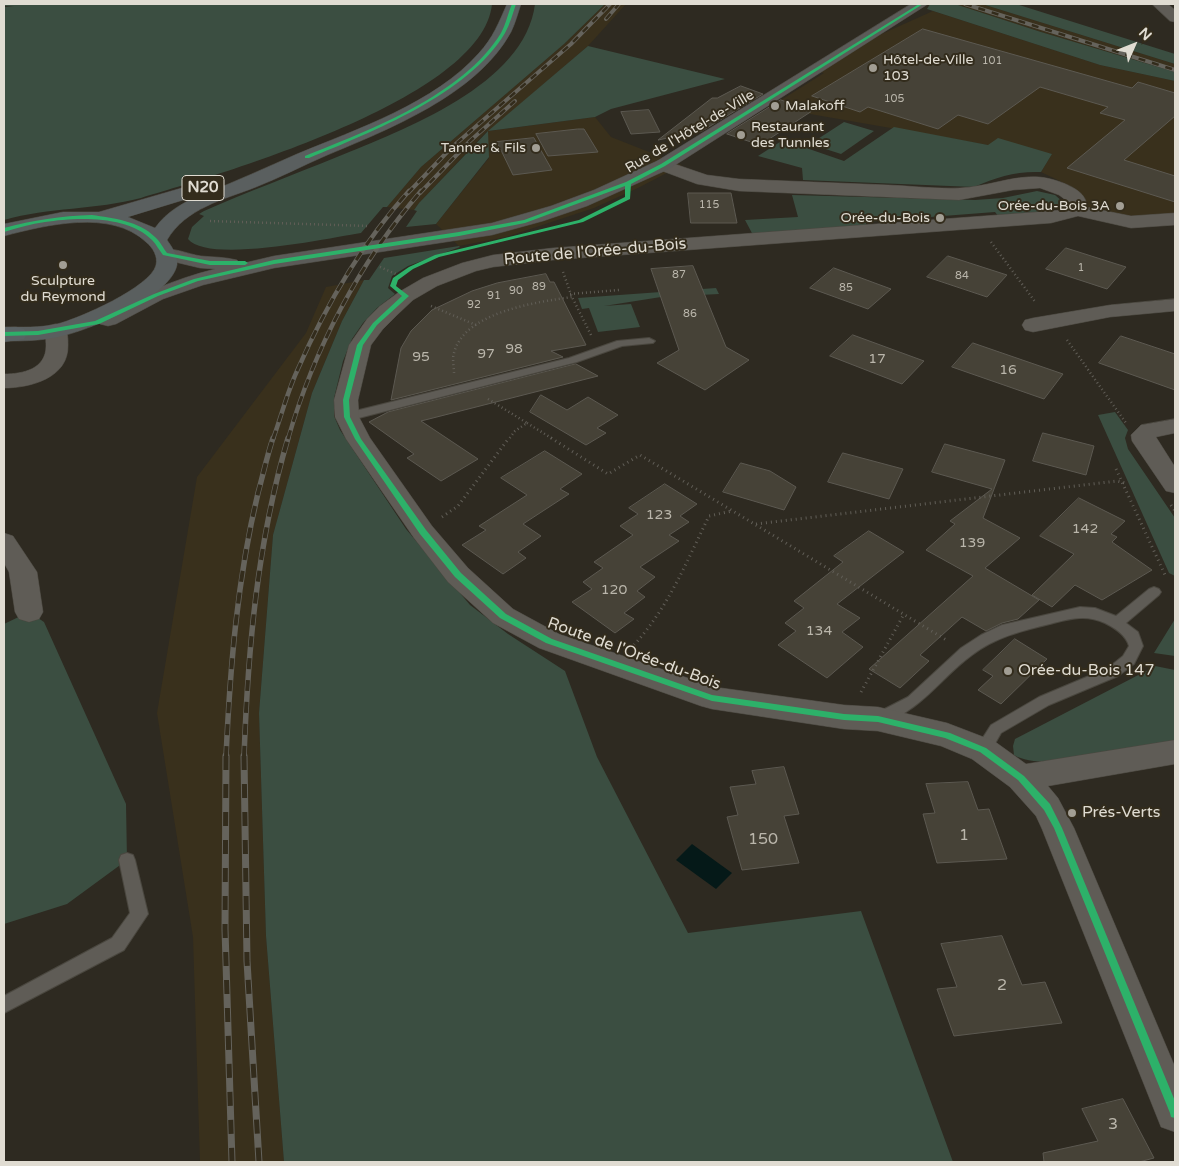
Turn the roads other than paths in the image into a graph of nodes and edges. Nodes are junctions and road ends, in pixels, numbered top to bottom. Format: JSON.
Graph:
{"nodes":[{"id":1,"x":514,"y":4,"type":"edge"},
{"id":2,"x":921,"y":4,"type":"edge"},
{"id":3,"x":1159,"y":4,"type":"edge"},
{"id":4,"x":1175,"y":18,"type":"edge"},
{"id":5,"x":307,"y":157,"type":"junction"},
{"id":6,"x":663,"y":165,"type":"junction"},
{"id":7,"x":1075,"y":210,"type":"junction"},
{"id":8,"x":100,"y":218,"type":"junction"},
{"id":9,"x":1175,"y":219,"type":"edge"},
{"id":10,"x":4,"y":230,"type":"edge"},
{"id":11,"x":161,"y":247,"type":"junction"},
{"id":12,"x":274,"y":262,"type":"junction"},
{"id":13,"x":1175,"y":305,"type":"edge"},
{"id":14,"x":1033,"y":325,"type":"dead end"},
{"id":15,"x":63,"y":329,"type":"junction"},
{"id":16,"x":8,"y":334,"type":"edge"},
{"id":17,"x":649,"y":341,"type":"dead end"},
{"id":18,"x":4,"y":381,"type":"edge"},
{"id":19,"x":347,"y":417,"type":"junction"},
{"id":20,"x":1175,"y":426,"type":"edge"},
{"id":21,"x":1175,"y":485,"type":"edge"},
{"id":22,"x":4,"y":542,"type":"edge"},
{"id":23,"x":1154,"y":592,"type":"road end"},
{"id":24,"x":29,"y":612,"type":"dead end"},
{"id":25,"x":1117,"y":623,"type":"junction"},
{"id":26,"x":878,"y":719,"type":"junction"},
{"id":27,"x":984,"y":750,"type":"junction"},
{"id":28,"x":1175,"y":752,"type":"edge"},
{"id":29,"x":1021,"y":778,"type":"junction"},
{"id":30,"x":127,"y":860,"type":"dead end"},
{"id":31,"x":4,"y":1005,"type":"edge"},
{"id":32,"x":1175,"y":1113,"type":"edge"}],
"edges":[{"from":1,"to":5,"type":"main road","number":"N20"},
{"from":2,"to":6,"type":"main road","name":"Rue de l'Hôtel-de-Ville"},
{"from":3,"to":4,"type":"street"},
{"from":5,"to":8,"type":"main road","number":"N20"},
{"from":5,"to":11,"type":"main road","number":"N20"},
{"from":6,"to":7,"type":"street"},
{"from":6,"to":12,"type":"main road","name":"Rue de l'Hôtel-de-Ville"},
{"from":7,"to":9,"type":"street","name":"Route de l'Orée-du-Bois"},
{"from":7,"to":19,"type":"street","name":"Route de l'Orée-du-Bois"},
{"from":8,"to":10,"type":"main road","number":"N20"},
{"from":8,"to":11,"type":"main road","number":"N20"},
{"from":11,"to":12,"type":"main road","name":"Rue de l'Hôtel-de-Ville"},
{"from":11,"to":15,"type":"main road","number":"N20"},
{"from":12,"to":15,"type":"main road","name":"Rue de l'Hôtel-de-Ville"},
{"from":13,"to":14,"type":"street"},
{"from":15,"to":16,"type":"main road","number":"N20"},
{"from":15,"to":18,"type":"street"},
{"from":17,"to":19,"type":"lane"},
{"from":19,"to":26,"type":"street","name":"Route de l'Orée-du-Bois"},
{"from":20,"to":21,"type":"street"},
{"from":22,"to":24,"type":"street"},
{"from":23,"to":25,"type":"lane"},
{"from":25,"to":26,"type":"lane"},
{"from":25,"to":27,"type":"lane"},
{"from":26,"to":27,"type":"street","name":"Route de l'Orée-du-Bois"},
{"from":27,"to":29,"type":"street","name":"Route de l'Orée-du-Bois"},
{"from":28,"to":29,"type":"street"},
{"from":29,"to":32,"type":"street","name":"Route de l'Orée-du-Bois"},
{"from":30,"to":31,"type":"lane"}]}
